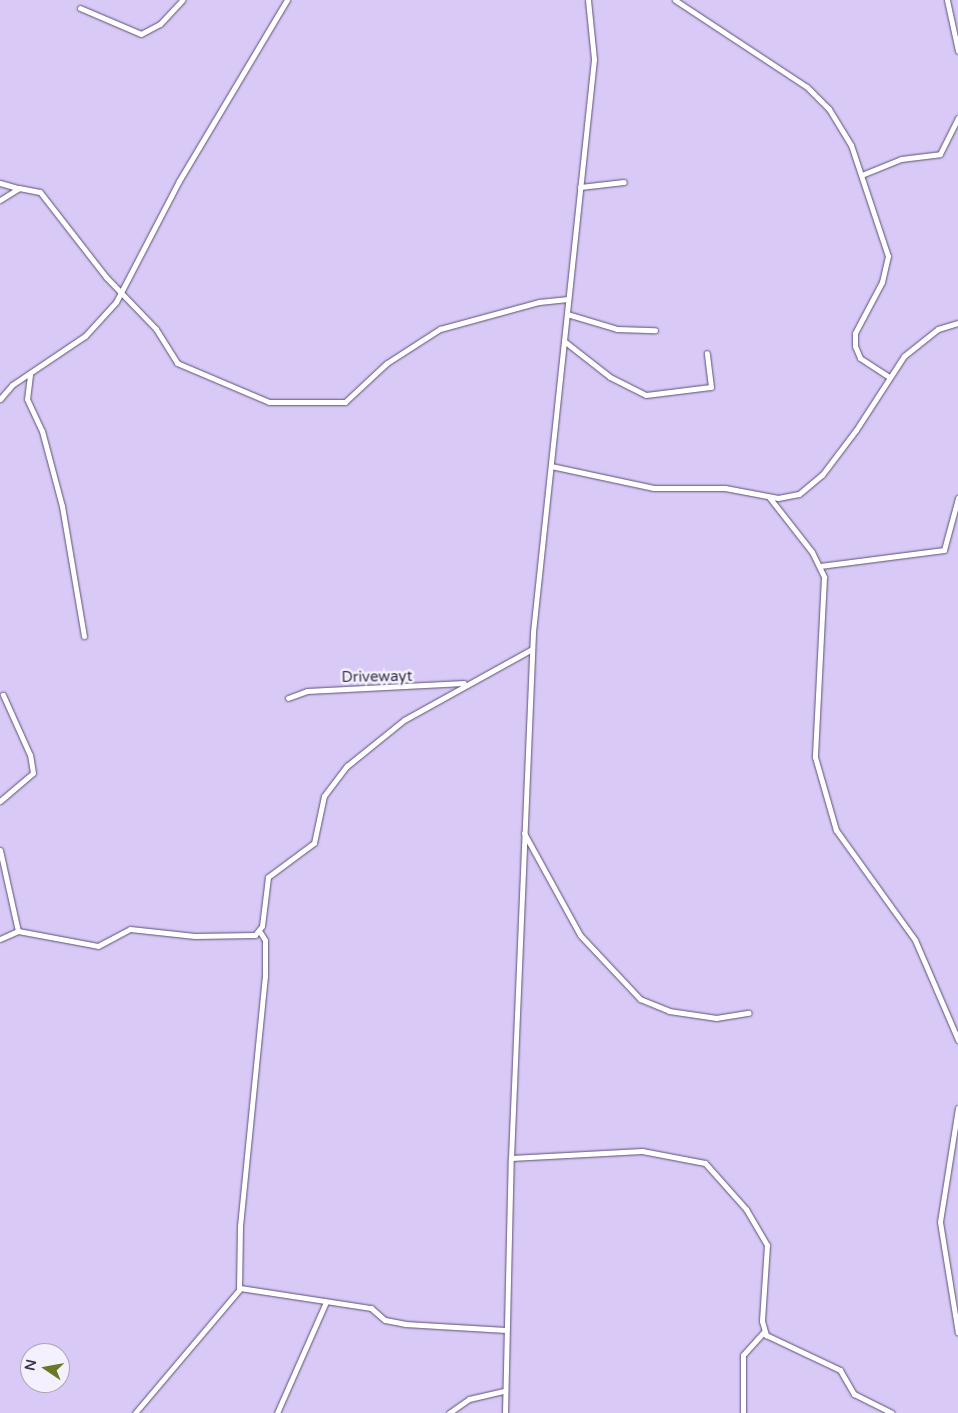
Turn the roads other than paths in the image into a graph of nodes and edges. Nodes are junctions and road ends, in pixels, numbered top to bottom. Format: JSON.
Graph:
{"nodes":[{"id":1,"x":182,"y":0,"type":"edge"},
{"id":2,"x":287,"y":0,"type":"edge"},
{"id":3,"x":588,"y":0,"type":"edge"},
{"id":4,"x":674,"y":0,"type":"edge"},
{"id":5,"x":947,"y":0,"type":"edge"},
{"id":6,"x":80,"y":8,"type":"dead end"},
{"id":7,"x":958,"y":51,"type":"edge"},
{"id":8,"x":958,"y":118,"type":"edge"},
{"id":9,"x":864,"y":174,"type":"junction"},
{"id":10,"x":1,"y":182,"type":"edge"},
{"id":11,"x":624,"y":182,"type":"dead end"},
{"id":12,"x":580,"y":187,"type":"junction"},
{"id":13,"x":19,"y":188,"type":"junction"},
{"id":14,"x":0,"y":200,"type":"edge"},
{"id":15,"x":121,"y":293,"type":"junction"},
{"id":16,"x":568,"y":299,"type":"junction"},
{"id":17,"x":567,"y":314,"type":"junction"},
{"id":18,"x":958,"y":323,"type":"edge"},
{"id":19,"x":655,"y":330,"type":"dead end"},
{"id":20,"x":564,"y":341,"type":"junction"},
{"id":21,"x":707,"y":353,"type":"dead end"},
{"id":22,"x":30,"y":375,"type":"junction"},
{"id":23,"x":889,"y":376,"type":"junction"},
{"id":24,"x":0,"y":399,"type":"edge"},
{"id":25,"x":551,"y":466,"type":"junction"},
{"id":26,"x":769,"y":497,"type":"junction"},
{"id":27,"x":958,"y":498,"type":"edge"},
{"id":28,"x":820,"y":566,"type":"junction"},
{"id":29,"x":84,"y":636,"type":"dead end"},
{"id":30,"x":532,"y":649,"type":"junction"},
{"id":31,"x":468,"y":683,"type":"junction"},
{"id":32,"x":3,"y":695,"type":"dead end"},
{"id":33,"x":288,"y":698,"type":"dead end"},
{"id":34,"x":0,"y":801,"type":"edge"},
{"id":35,"x":524,"y":833,"type":"junction"},
{"id":36,"x":0,"y":850,"type":"edge"},
{"id":37,"x":18,"y":931,"type":"junction"},
{"id":38,"x":260,"y":932,"type":"junction"},
{"id":39,"x":0,"y":940,"type":"edge"},
{"id":40,"x":749,"y":1013,"type":"dead end"},
{"id":41,"x":958,"y":1040,"type":"edge"},
{"id":42,"x":958,"y":1108,"type":"edge"},
{"id":43,"x":511,"y":1158,"type":"junction"},
{"id":44,"x":240,"y":1288,"type":"junction"},
{"id":45,"x":326,"y":1302,"type":"junction"},
{"id":46,"x":506,"y":1330,"type":"junction"},
{"id":47,"x":764,"y":1332,"type":"junction"},
{"id":48,"x":958,"y":1333,"type":"edge"},
{"id":49,"x":505,"y":1391,"type":"junction"},
{"id":50,"x":135,"y":1413,"type":"edge"},
{"id":51,"x":277,"y":1413,"type":"edge"},
{"id":52,"x":449,"y":1413,"type":"edge"},
{"id":53,"x":505,"y":1413,"type":"edge"},
{"id":54,"x":743,"y":1413,"type":"edge"},
{"id":55,"x":892,"y":1413,"type":"edge"}],
"edges":[{"from":1,"to":6,"type":"street"},
{"from":2,"to":15,"type":"street"},
{"from":3,"to":12,"type":"street"},
{"from":4,"to":9,"type":"street"},
{"from":5,"to":7,"type":"street"},
{"from":8,"to":9,"type":"street"},
{"from":9,"to":23,"type":"street"},
{"from":10,"to":13,"type":"street"},
{"from":11,"to":12,"type":"street"},
{"from":12,"to":16,"type":"street"},
{"from":13,"to":14,"type":"street"},
{"from":13,"to":15,"type":"street"},
{"from":15,"to":16,"type":"street"},
{"from":15,"to":22,"type":"street"},
{"from":16,"to":17,"type":"street"},
{"from":17,"to":19,"type":"street"},
{"from":17,"to":20,"type":"street"},
{"from":18,"to":23,"type":"street"},
{"from":20,"to":21,"type":"street"},
{"from":20,"to":25,"type":"street"},
{"from":22,"to":24,"type":"street"},
{"from":22,"to":29,"type":"street"},
{"from":23,"to":26,"type":"street"},
{"from":25,"to":26,"type":"street"},
{"from":25,"to":30,"type":"street"},
{"from":26,"to":28,"type":"street"},
{"from":27,"to":28,"type":"street"},
{"from":28,"to":41,"type":"street"},
{"from":30,"to":31,"type":"street"},
{"from":30,"to":35,"type":"street"},
{"from":31,"to":33,"type":"street","name":"Drivewayt"},
{"from":31,"to":38,"type":"street"},
{"from":32,"to":34,"type":"street"},
{"from":35,"to":40,"type":"street"},
{"from":35,"to":43,"type":"street"},
{"from":36,"to":37,"type":"street"},
{"from":37,"to":38,"type":"street"},
{"from":37,"to":39,"type":"street"},
{"from":38,"to":44,"type":"street"},
{"from":42,"to":48,"type":"street"},
{"from":43,"to":46,"type":"street"},
{"from":43,"to":47,"type":"street"},
{"from":44,"to":45,"type":"street"},
{"from":44,"to":50,"type":"street"},
{"from":45,"to":46,"type":"street"},
{"from":45,"to":51,"type":"street"},
{"from":46,"to":49,"type":"street"},
{"from":47,"to":54,"type":"street"},
{"from":47,"to":55,"type":"street"},
{"from":49,"to":52,"type":"street"},
{"from":49,"to":53,"type":"street"}]}
